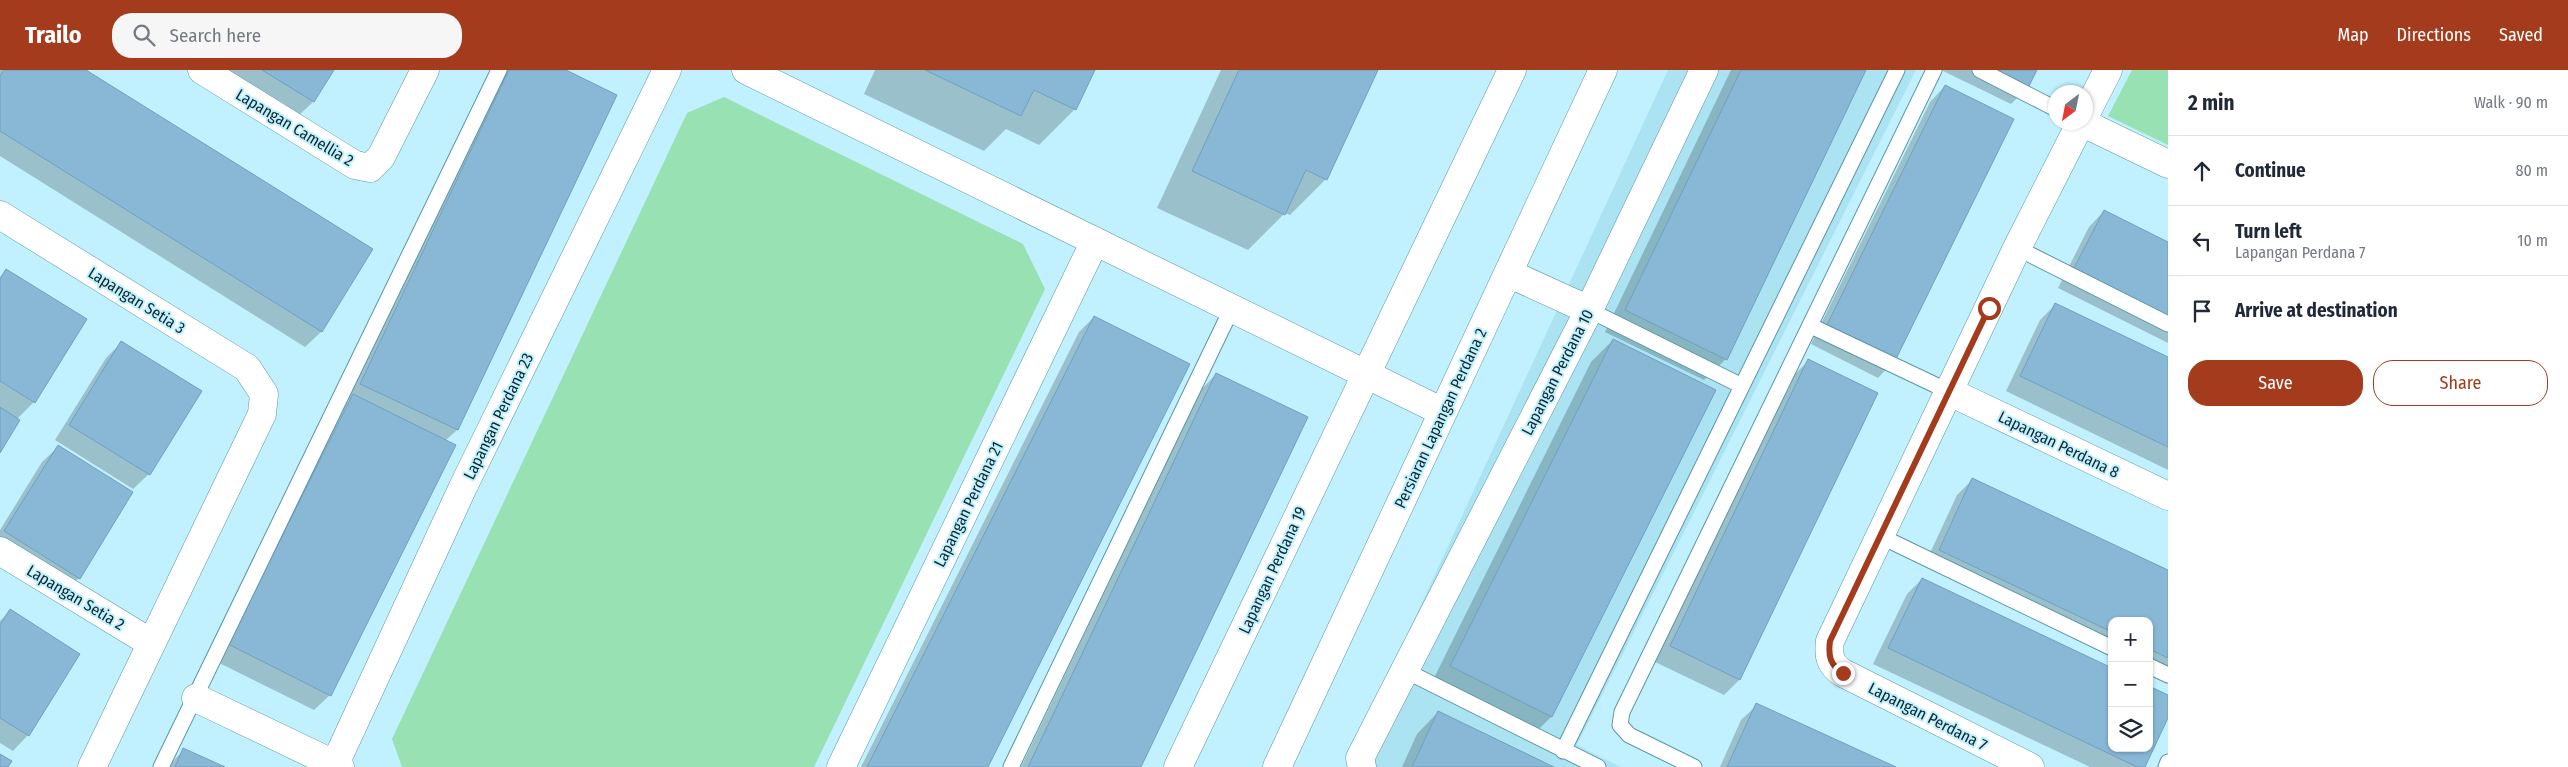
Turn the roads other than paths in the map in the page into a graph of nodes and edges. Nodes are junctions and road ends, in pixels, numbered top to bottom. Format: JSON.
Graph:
{"nodes":[{"id":1,"x":202,"y":70,"type":"edge"},
{"id":2,"x":425,"y":70,"type":"edge"},
{"id":3,"x":499,"y":70,"type":"edge"},
{"id":4,"x":667,"y":70,"type":"edge"},
{"id":5,"x":746,"y":70,"type":"edge"},
{"id":6,"x":1512,"y":70,"type":"edge"},
{"id":7,"x":1603,"y":70,"type":"edge"},
{"id":8,"x":1704,"y":70,"type":"edge"},
{"id":9,"x":1897,"y":70,"type":"edge"},
{"id":10,"x":1934,"y":70,"type":"edge"},
{"id":11,"x":1980,"y":70,"type":"edge"},
{"id":12,"x":2108,"y":70,"type":"edge"},
{"id":13,"x":2093,"y":99,"type":"edge"},
{"id":14,"x":2048,"y":105,"type":"edge"},
{"id":15,"x":2093,"y":128,"type":"edge"},
{"id":16,"x":2077,"y":130,"type":"edge"},
{"id":17,"x":2168,"y":164,"type":"edge"},
{"id":18,"x":0,"y":215,"type":"edge"},
{"id":19,"x":1095,"y":241,"type":"junction"},
{"id":20,"x":2017,"y":248,"type":"junction"},
{"id":21,"x":1508,"y":273,"type":"junction"},
{"id":22,"x":1232,"y":308,"type":"junction"},
{"id":23,"x":1589,"y":310,"type":"junction"},
{"id":24,"x":2168,"y":324,"type":"edge"},
{"id":25,"x":1811,"y":326,"type":"junction"},
{"id":26,"x":1366,"y":374,"type":"junction"},
{"id":27,"x":1742,"y":386,"type":"junction"},
{"id":28,"x":1950,"y":392,"type":"junction"},
{"id":29,"x":1443,"y":412,"type":"junction"},
{"id":30,"x":2168,"y":496,"type":"edge"},
{"id":31,"x":1880,"y":536,"type":"junction"},
{"id":32,"x":0,"y":550,"type":"edge"},
{"id":33,"x":152,"y":643,"type":"junction"},
{"id":34,"x":2108,"y":646,"type":"edge"},
{"id":35,"x":2153,"y":668,"type":"edge"},
{"id":36,"x":1404,"y":670,"type":"junction"},
{"id":37,"x":2168,"y":675,"type":"edge"},
{"id":38,"x":196,"y":698,"type":"junction"},
{"id":39,"x":1563,"y":750,"type":"junction"},
{"id":40,"x":2168,"y":762,"type":"edge"},
{"id":41,"x":338,"y":766,"type":"edge"},
{"id":42,"x":92,"y":767,"type":"edge"},
{"id":43,"x":161,"y":767,"type":"edge"},
{"id":44,"x":841,"y":767,"type":"edge"},
{"id":45,"x":1011,"y":767,"type":"edge"},
{"id":46,"x":1178,"y":767,"type":"edge"},
{"id":47,"x":1277,"y":767,"type":"edge"},
{"id":48,"x":1362,"y":767,"type":"edge"},
{"id":49,"x":1598,"y":767,"type":"edge"},
{"id":50,"x":1694,"y":767,"type":"edge"},
{"id":51,"x":2030,"y":767,"type":"edge"},
{"id":52,"x":2166,"y":767,"type":"edge"}],
"edges":[{"from":1,"to":2,"type":"street","name":"Lapangan Camellia 2"},
{"from":3,"to":38,"type":"lane"},
{"from":4,"to":41,"type":"street","name":"Lapangan Perdana 23"},
{"from":5,"to":19,"type":"street"},
{"from":6,"to":26,"type":"street","name":"Lapangan Perdana 19"},
{"from":7,"to":21,"type":"street","name":"Persiaran Lapangan Perdana 2"},
{"from":8,"to":23,"type":"street","name":"Lapangan Perdana 10"},
{"from":9,"to":27,"type":"lane"},
{"from":10,"to":25,"type":"lane"},
{"from":11,"to":14,"type":"lane"},
{"from":12,"to":13,"type":"street"},
{"from":15,"to":17,"type":"street"},
{"from":16,"to":20,"type":"street"},
{"from":18,"to":33,"type":"street","name":"Lapangan Setia 3"},
{"from":19,"to":22,"type":"street"},
{"from":19,"to":44,"type":"street","name":"Lapangan Perdana 21"},
{"from":20,"to":24,"type":"lane"},
{"from":20,"to":28,"type":"street"},
{"from":21,"to":23,"type":"street"},
{"from":21,"to":29,"type":"street","name":"Persiaran Lapangan Perdana 2"},
{"from":22,"to":26,"type":"street"},
{"from":22,"to":45,"type":"lane"},
{"from":23,"to":27,"type":"lane"},
{"from":23,"to":36,"type":"street","name":"Lapangan Perdana 10"},
{"from":25,"to":28,"type":"lane"},
{"from":25,"to":50,"type":"lane"},
{"from":26,"to":29,"type":"street"},
{"from":26,"to":46,"type":"street","name":"Lapangan Perdana 19"},
{"from":27,"to":39,"type":"lane"},
{"from":28,"to":30,"type":"street","name":"Lapangan Perdana 8"},
{"from":28,"to":31,"type":"street"},
{"from":29,"to":47,"type":"street","name":"Persiaran Lapangan Perdana 2"},
{"from":31,"to":34,"type":"lane"},
{"from":31,"to":51,"type":"street","name":"Lapangan Perdana 7"},
{"from":32,"to":33,"type":"street","name":"Lapangan Setia 2"},
{"from":33,"to":42,"type":"street"},
{"from":35,"to":37,"type":"lane"},
{"from":36,"to":39,"type":"lane"},
{"from":36,"to":48,"type":"street","name":"Lapangan Perdana 10"},
{"from":38,"to":41,"type":"street"},
{"from":38,"to":43,"type":"lane"},
{"from":39,"to":49,"type":"lane"},
{"from":40,"to":52,"type":"lane"}]}
